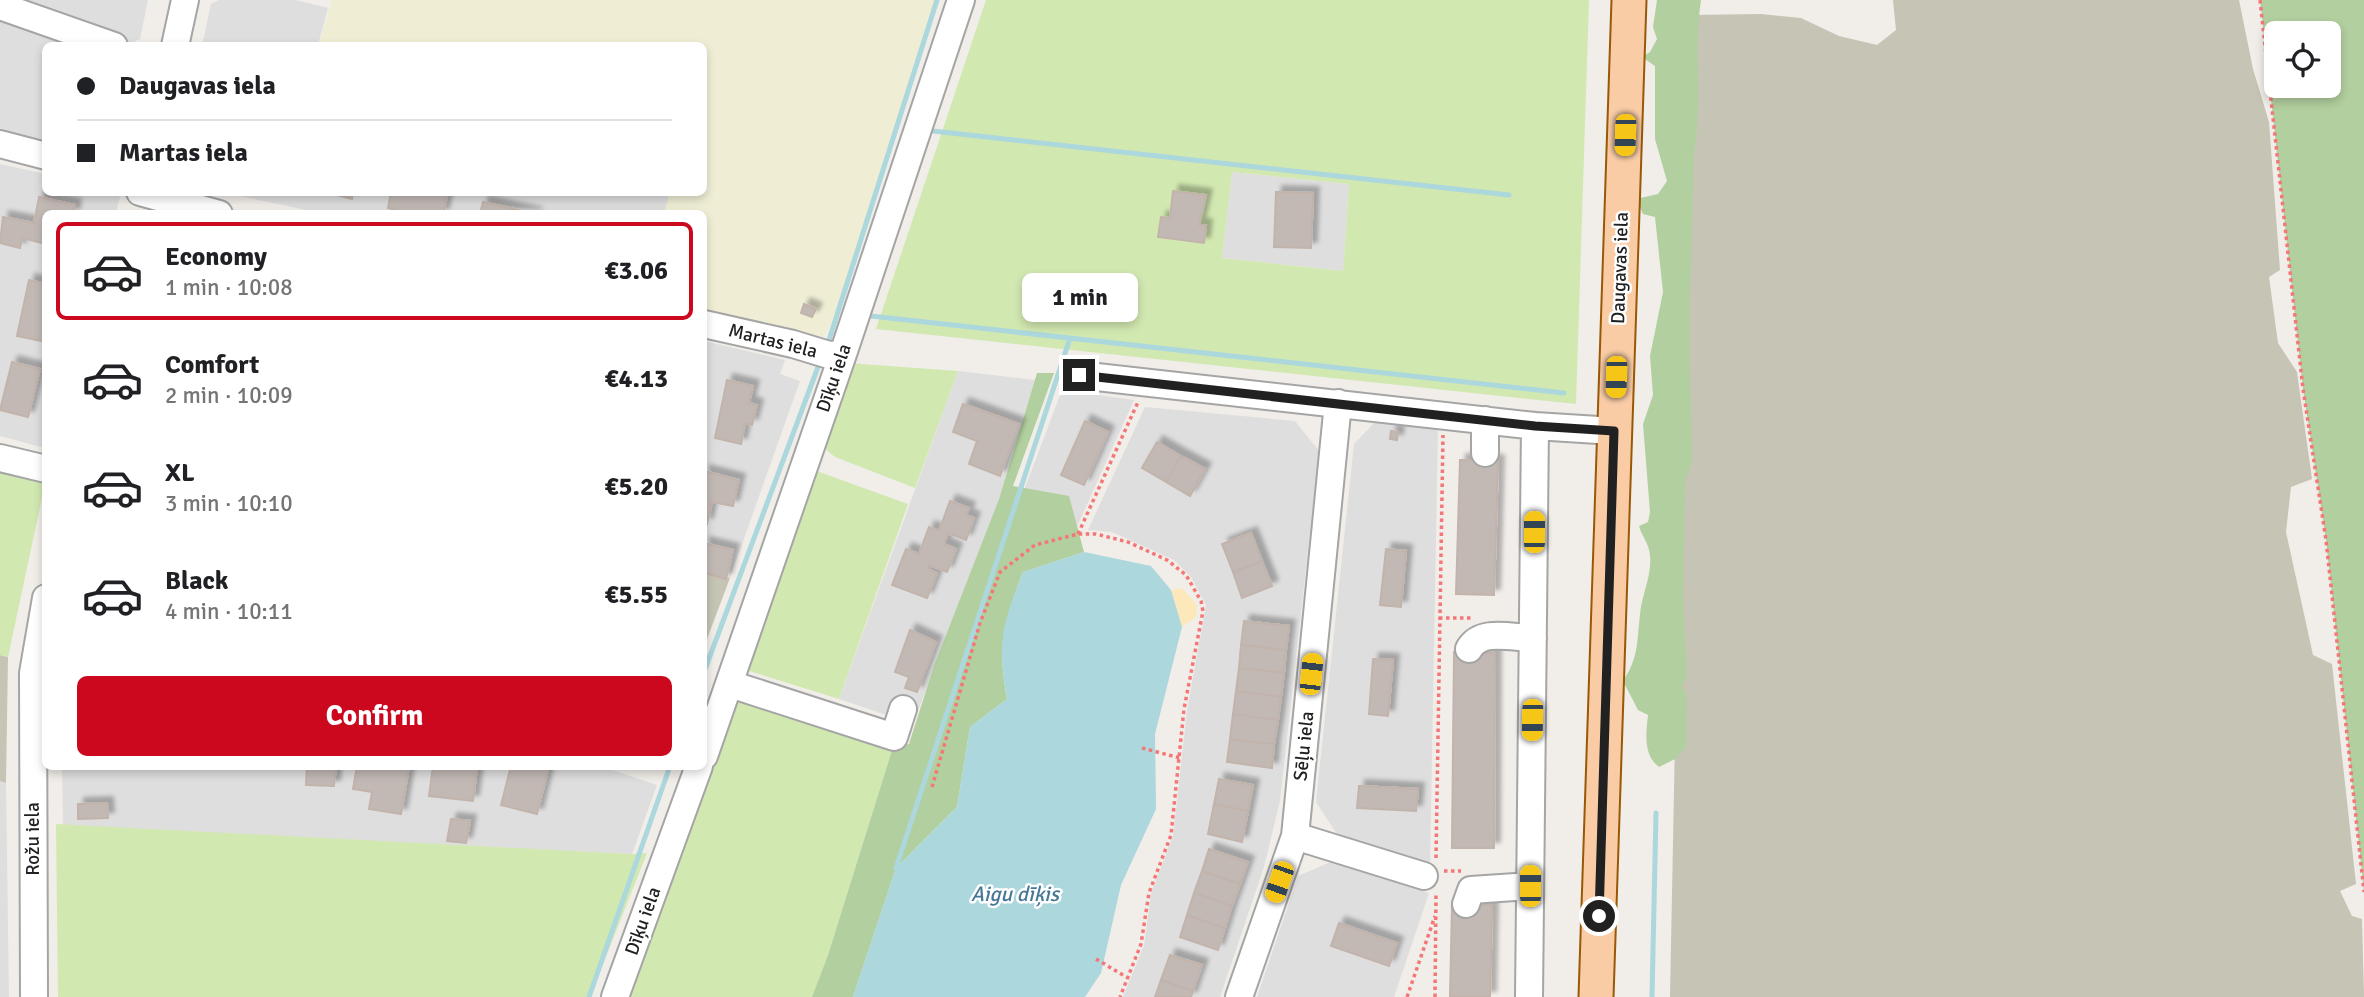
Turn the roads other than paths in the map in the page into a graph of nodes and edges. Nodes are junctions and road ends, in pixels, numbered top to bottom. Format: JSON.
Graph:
{"nodes":[{"id":1,"x":185,"y":0,"type":"edge"},
{"id":2,"x":961,"y":0,"type":"edge"},
{"id":3,"x":1629,"y":0,"type":"edge"},
{"id":4,"x":0,"y":6,"type":"edge"},
{"id":5,"x":103,"y":42,"type":"edge"},
{"id":6,"x":176,"y":42,"type":"edge"},
{"id":7,"x":0,"y":144,"type":"edge"},
{"id":8,"x":42,"y":155,"type":"edge"},
{"id":9,"x":154,"y":196,"type":"edge"},
{"id":10,"x":204,"y":210,"type":"edge"},
{"id":11,"x":707,"y":325,"type":"edge"},
{"id":12,"x":843,"y":354,"type":"junction"},
{"id":13,"x":1079,"y":375,"type":"dead end"},
{"id":14,"x":1338,"y":404,"type":"junction"},
{"id":15,"x":1485,"y":420,"type":"junction"},
{"id":16,"x":1535,"y":426,"type":"junction"},
{"id":17,"x":1614,"y":431,"type":"junction"},
{"id":18,"x":1485,"y":453,"type":"dead end"},
{"id":19,"x":0,"y":458,"type":"edge"},
{"id":20,"x":42,"y":468,"type":"edge"},
{"id":21,"x":1533,"y":638,"type":"junction"},
{"id":22,"x":42,"y":640,"type":"edge"},
{"id":23,"x":1469,"y":649,"type":"dead end"},
{"id":24,"x":39,"y":673,"type":"edge"},
{"id":25,"x":730,"y":684,"type":"junction"},
{"id":26,"x":903,"y":709,"type":"dead end"},
{"id":27,"x":707,"y":747,"type":"edge"},
{"id":28,"x":698,"y":770,"type":"edge"},
{"id":29,"x":1295,"y":836,"type":"junction"},
{"id":30,"x":1432,"y":880,"type":"road end"},
{"id":31,"x":1530,"y":886,"type":"junction"},
{"id":32,"x":1466,"y":904,"type":"dead end"},
{"id":33,"x":34,"y":997,"type":"edge"},
{"id":34,"x":615,"y":997,"type":"edge"},
{"id":35,"x":1239,"y":997,"type":"edge"},
{"id":36,"x":1529,"y":997,"type":"edge"},
{"id":37,"x":1596,"y":997,"type":"edge"}],
"edges":[{"from":1,"to":6,"type":"street"},
{"from":2,"to":12,"type":"street","name":"Dīķu iela"},
{"from":3,"to":17,"type":"main road","name":"Daugavas iela"},
{"from":4,"to":5,"type":"street"},
{"from":7,"to":8,"type":"street"},
{"from":9,"to":10,"type":"street"},
{"from":11,"to":12,"type":"street","name":"Martas iela"},
{"from":12,"to":25,"type":"street","name":"Dīķu iela"},
{"from":13,"to":14,"type":"street"},
{"from":14,"to":15,"type":"street"},
{"from":14,"to":29,"type":"street","name":"Sēļu iela"},
{"from":15,"to":16,"type":"street"},
{"from":15,"to":18,"type":"street"},
{"from":16,"to":17,"type":"street"},
{"from":16,"to":21,"type":"street"},
{"from":17,"to":37,"type":"main road","name":"Daugavas iela"},
{"from":19,"to":20,"type":"street"},
{"from":21,"to":23,"type":"street"},
{"from":21,"to":31,"type":"street"},
{"from":22,"to":24,"type":"street","name":"Rožu iela"},
{"from":24,"to":33,"type":"street","name":"Rožu iela"},
{"from":25,"to":26,"type":"street"},
{"from":25,"to":27,"type":"street","name":"Dīķu iela"},
{"from":28,"to":34,"type":"street","name":"Dīķu iela"},
{"from":29,"to":30,"type":"street"},
{"from":29,"to":35,"type":"street","name":"Sēļu iela"},
{"from":31,"to":32,"type":"street"},
{"from":31,"to":36,"type":"street"}]}
